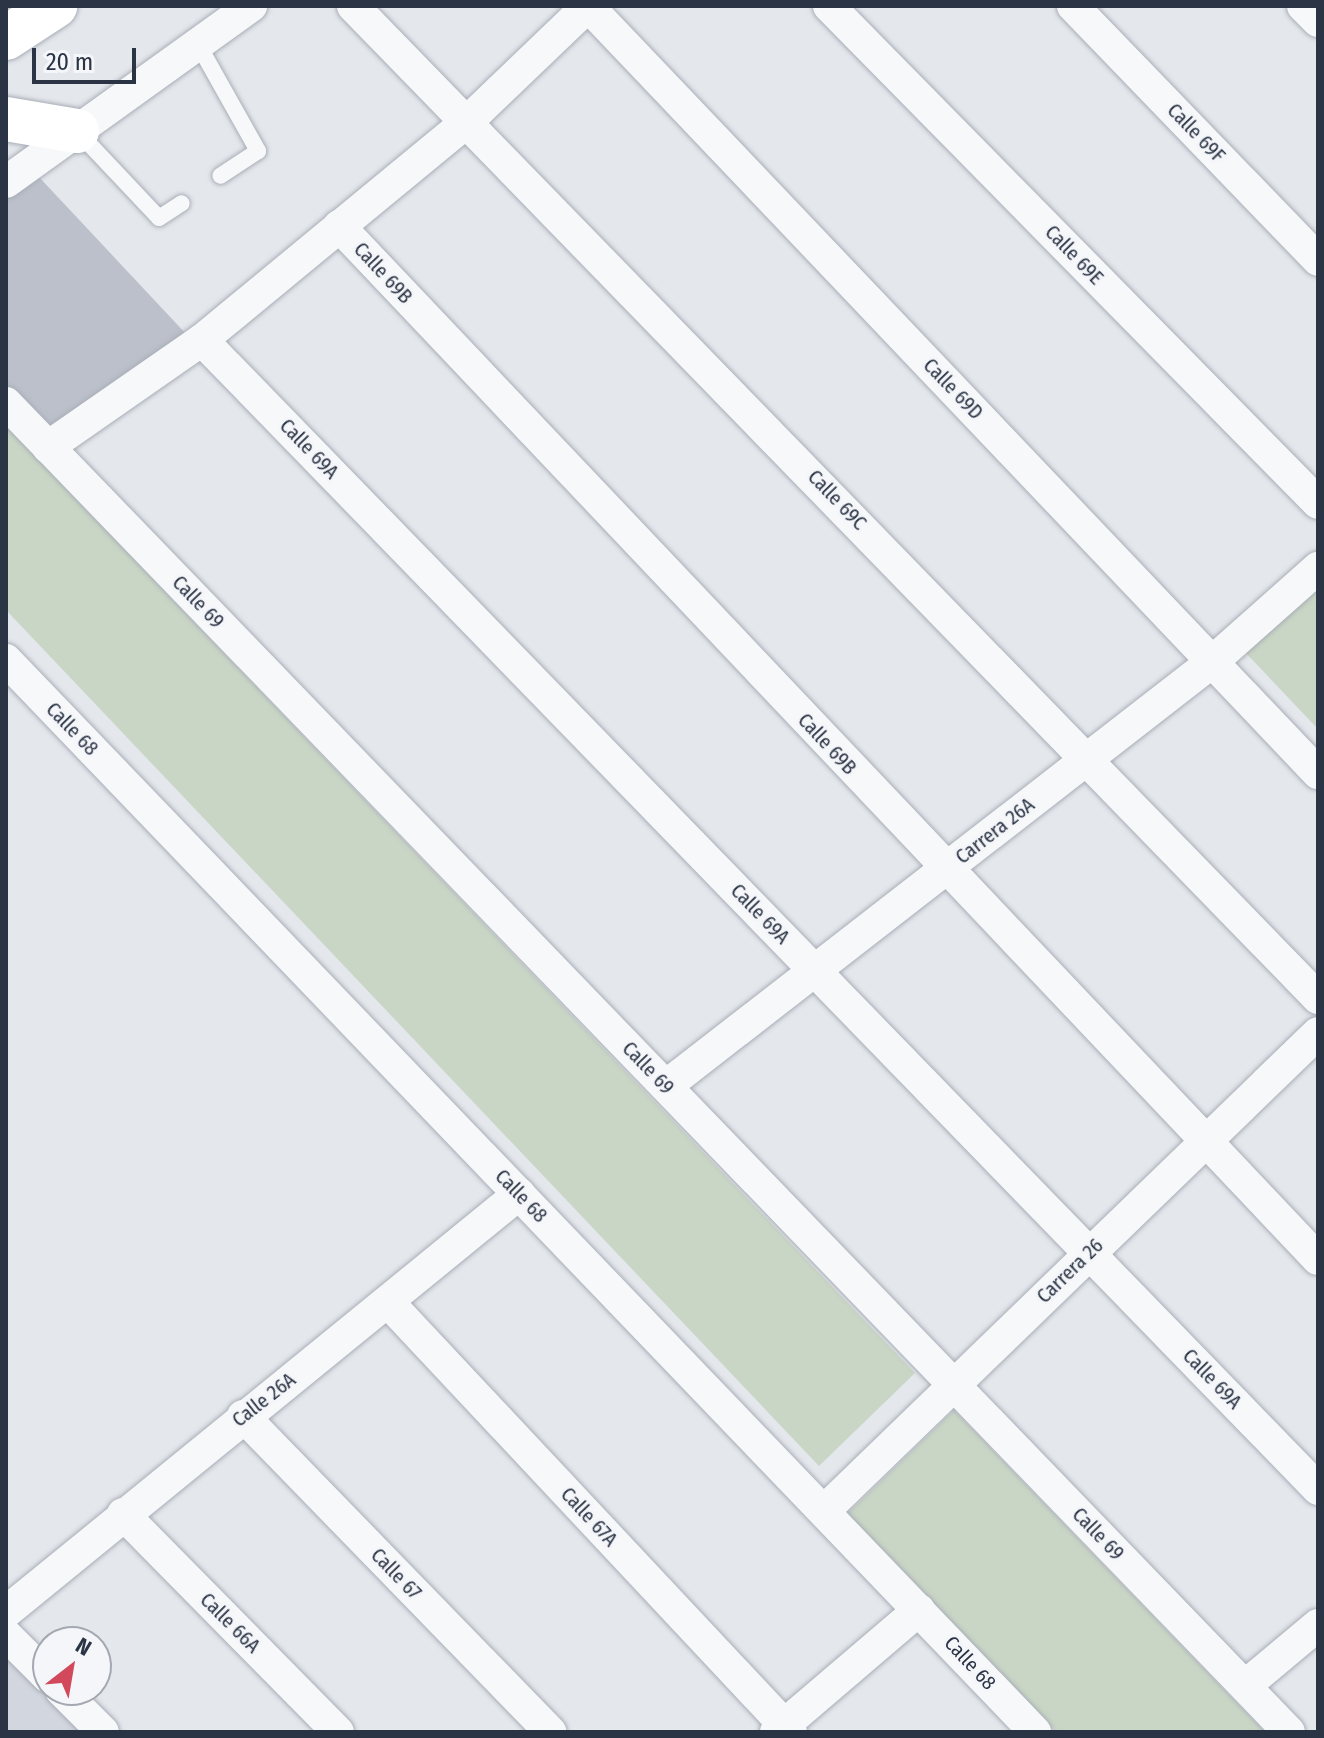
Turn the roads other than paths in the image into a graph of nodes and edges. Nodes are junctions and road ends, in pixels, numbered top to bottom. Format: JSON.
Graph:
{"nodes":[{"id":1,"x":55,"y":6,"type":"edge"},
{"id":2,"x":251,"y":6,"type":"edge"},
{"id":3,"x":353,"y":6,"type":"edge"},
{"id":4,"x":588,"y":6,"type":"edge"},
{"id":5,"x":829,"y":6,"type":"edge"},
{"id":6,"x":1073,"y":6,"type":"edge"},
{"id":7,"x":1303,"y":6,"type":"edge"},
{"id":8,"x":1318,"y":21,"type":"edge"},
{"id":9,"x":6,"y":38,"type":"edge"},
{"id":10,"x":198,"y":44,"type":"junction"},
{"id":11,"x":6,"y":119,"type":"edge"},
{"id":12,"x":468,"y":121,"type":"junction"},
{"id":13,"x":77,"y":131,"type":"junction"},
{"id":14,"x":220,"y":176,"type":"dead end"},
{"id":15,"x":6,"y":182,"type":"edge"},
{"id":16,"x":182,"y":203,"type":"dead end"},
{"id":17,"x":339,"y":226,"type":"junction"},
{"id":18,"x":1318,"y":260,"type":"edge"},
{"id":19,"x":202,"y":340,"type":"junction"},
{"id":20,"x":6,"y":403,"type":"edge"},
{"id":21,"x":48,"y":447,"type":"junction"},
{"id":22,"x":1318,"y":503,"type":"edge"},
{"id":23,"x":1318,"y":568,"type":"edge"},
{"id":24,"x":6,"y":660,"type":"edge"},
{"id":25,"x":1212,"y":662,"type":"junction"},
{"id":26,"x":1088,"y":758,"type":"junction"},
{"id":27,"x":1318,"y":773,"type":"edge"},
{"id":28,"x":945,"y":869,"type":"junction"},
{"id":29,"x":815,"y":970,"type":"junction"},
{"id":30,"x":1318,"y":998,"type":"edge"},
{"id":31,"x":1318,"y":1033,"type":"edge"},
{"id":32,"x":666,"y":1086,"type":"junction"},
{"id":33,"x":1203,"y":1144,"type":"junction"},
{"id":34,"x":519,"y":1194,"type":"junction"},
{"id":35,"x":1089,"y":1253,"type":"junction"},
{"id":36,"x":1318,"y":1259,"type":"edge"},
{"id":37,"x":388,"y":1302,"type":"junction"},
{"id":38,"x":953,"y":1383,"type":"junction"},
{"id":39,"x":243,"y":1416,"type":"junction"},
{"id":40,"x":1318,"y":1489,"type":"edge"},
{"id":41,"x":824,"y":1511,"type":"junction"},
{"id":42,"x":123,"y":1514,"type":"junction"},
{"id":43,"x":919,"y":1610,"type":"junction"},
{"id":44,"x":7,"y":1618,"type":"edge"},
{"id":45,"x":1318,"y":1625,"type":"edge"},
{"id":46,"x":32,"y":1654,"type":"edge"},
{"id":47,"x":1245,"y":1686,"type":"junction"},
{"id":48,"x":77,"y":1706,"type":"edge"},
{"id":49,"x":783,"y":1729,"type":"edge"},
{"id":50,"x":103,"y":1732,"type":"edge"},
{"id":51,"x":338,"y":1732,"type":"edge"},
{"id":52,"x":550,"y":1732,"type":"edge"},
{"id":53,"x":1035,"y":1732,"type":"edge"},
{"id":54,"x":1289,"y":1732,"type":"edge"}],
"edges":[{"from":1,"to":9,"type":"main road"},
{"from":2,"to":10,"type":"street"},
{"from":3,"to":12,"type":"street","name":"Calle 69C"},
{"from":4,"to":12,"type":"street"},
{"from":4,"to":25,"type":"street","name":"Calle 69D"},
{"from":5,"to":22,"type":"street","name":"Calle 69E"},
{"from":6,"to":18,"type":"street","name":"Calle 69F"},
{"from":7,"to":8,"type":"street"},
{"from":10,"to":13,"type":"street"},
{"from":10,"to":14,"type":"lane"},
{"from":11,"to":13,"type":"main road"},
{"from":12,"to":17,"type":"street"},
{"from":12,"to":26,"type":"street","name":"Calle 69C"},
{"from":13,"to":15,"type":"street"},
{"from":13,"to":16,"type":"lane"},
{"from":17,"to":19,"type":"street"},
{"from":17,"to":28,"type":"street","name":"Calle 69B"},
{"from":19,"to":21,"type":"street"},
{"from":19,"to":29,"type":"street","name":"Calle 69A"},
{"from":20,"to":21,"type":"street","name":"Calle 69"},
{"from":21,"to":32,"type":"street","name":"Calle 69"},
{"from":23,"to":25,"type":"street","name":"Carrera 26A"},
{"from":24,"to":34,"type":"street","name":"Calle 68"},
{"from":25,"to":26,"type":"street","name":"Carrera 26A"},
{"from":25,"to":27,"type":"street","name":"Calle 69D"},
{"from":26,"to":28,"type":"street","name":"Carrera 26A"},
{"from":26,"to":30,"type":"street","name":"Calle 69C"},
{"from":28,"to":29,"type":"street","name":"Carrera 26A"},
{"from":28,"to":33,"type":"street","name":"Calle 69B"},
{"from":29,"to":32,"type":"street","name":"Carrera 26A"},
{"from":29,"to":35,"type":"street","name":"Calle 69A"},
{"from":31,"to":33,"type":"street","name":"Carrera 26"},
{"from":32,"to":38,"type":"street","name":"Calle 69"},
{"from":33,"to":35,"type":"street","name":"Carrera 26"},
{"from":33,"to":36,"type":"street","name":"Calle 69B"},
{"from":34,"to":37,"type":"street","name":"Calle 26A"},
{"from":34,"to":41,"type":"street","name":"Calle 68"},
{"from":35,"to":38,"type":"street","name":"Carrera 26"},
{"from":35,"to":40,"type":"street","name":"Calle 69A"},
{"from":37,"to":39,"type":"street","name":"Calle 26A"},
{"from":37,"to":49,"type":"street","name":"Calle 67A"},
{"from":38,"to":41,"type":"street","name":"Carrera 26"},
{"from":38,"to":47,"type":"street","name":"Calle 69"},
{"from":39,"to":42,"type":"street","name":"Calle 26A"},
{"from":39,"to":52,"type":"street","name":"Calle 67"},
{"from":41,"to":43,"type":"street","name":"Calle 68"},
{"from":42,"to":44,"type":"street","name":"Calle 26A"},
{"from":42,"to":51,"type":"street","name":"Calle 66A"},
{"from":43,"to":49,"type":"street"},
{"from":43,"to":53,"type":"street","name":"Calle 68"},
{"from":44,"to":46,"type":"street"},
{"from":45,"to":47,"type":"street"},
{"from":47,"to":54,"type":"street","name":"Calle 69"},
{"from":48,"to":50,"type":"street"}]}
